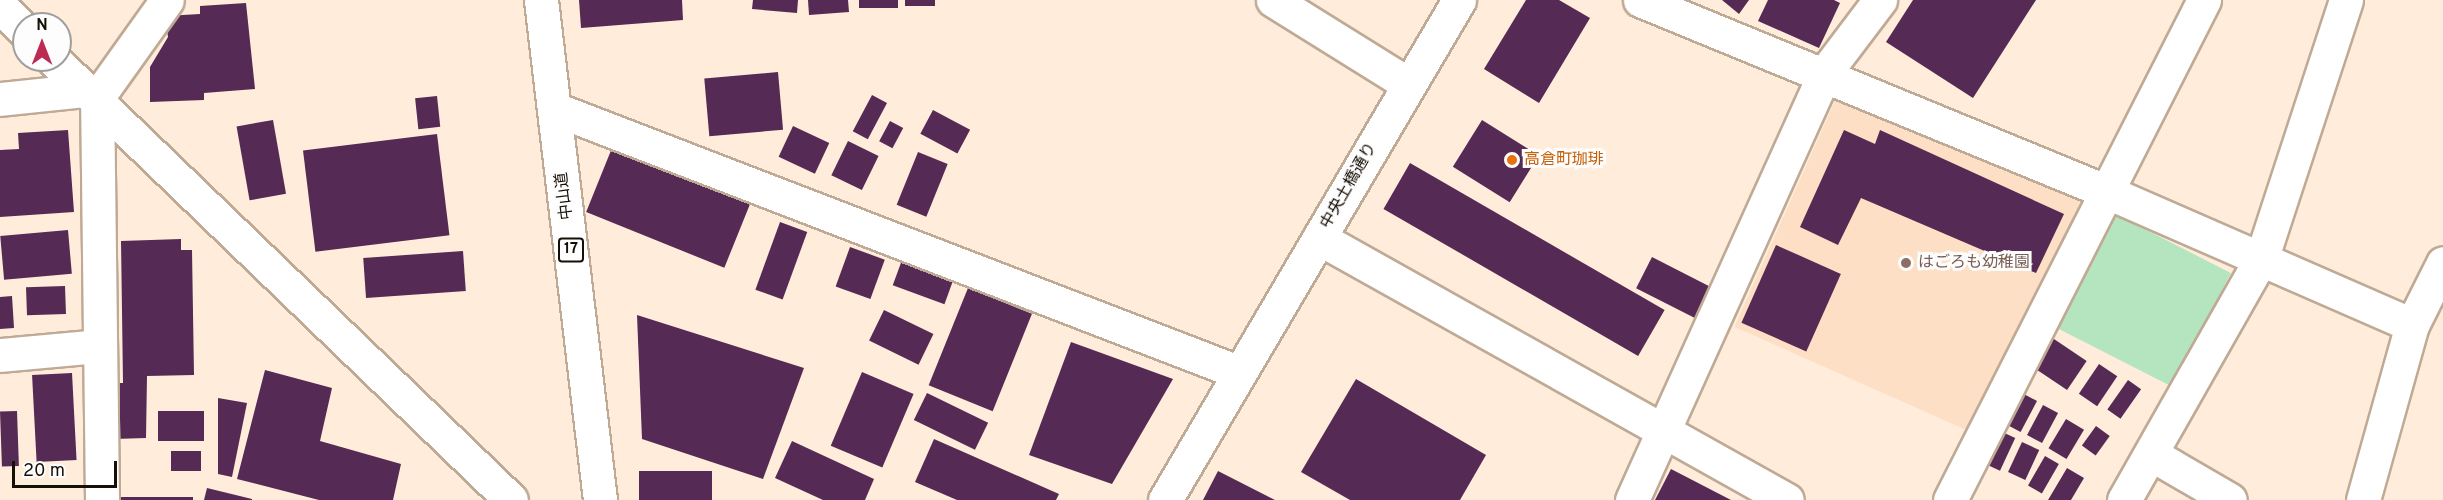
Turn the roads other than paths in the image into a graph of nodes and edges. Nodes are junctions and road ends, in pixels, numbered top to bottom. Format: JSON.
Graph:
{"nodes":[{"id":1,"x":167,"y":0,"type":"edge"},
{"id":2,"x":541,"y":0,"type":"edge"},
{"id":3,"x":1273,"y":0,"type":"edge"},
{"id":4,"x":1459,"y":0,"type":"edge"},
{"id":5,"x":1640,"y":0,"type":"edge"},
{"id":6,"x":1880,"y":0,"type":"edge"},
{"id":7,"x":2204,"y":0,"type":"edge"},
{"id":8,"x":2346,"y":0,"type":"edge"},
{"id":9,"x":0,"y":6,"type":"edge"},
{"id":10,"x":12,"y":18,"type":"edge"},
{"id":11,"x":67,"y":72,"type":"edge"},
{"id":12,"x":1824,"y":74,"type":"junction"},
{"id":13,"x":1408,"y":84,"type":"junction"},
{"id":14,"x":91,"y":94,"type":"junction"},
{"id":15,"x":0,"y":99,"type":"edge"},
{"id":16,"x":555,"y":109,"type":"junction"},
{"id":17,"x":2105,"y":191,"type":"junction"},
{"id":18,"x":1318,"y":238,"type":"junction"},
{"id":19,"x":2262,"y":257,"type":"junction"},
{"id":20,"x":2443,"y":263,"type":"edge"},
{"id":21,"x":2412,"y":325,"type":"junction"},
{"id":22,"x":98,"y":346,"type":"junction"},
{"id":23,"x":0,"y":355,"type":"edge"},
{"id":24,"x":1238,"y":372,"type":"junction"},
{"id":25,"x":1664,"y":430,"type":"junction"},
{"id":26,"x":2151,"y":454,"type":"junction"},
{"id":27,"x":102,"y":500,"type":"edge"},
{"id":28,"x":511,"y":500,"type":"edge"},
{"id":29,"x":600,"y":500,"type":"edge"},
{"id":30,"x":1165,"y":500,"type":"edge"},
{"id":31,"x":1632,"y":500,"type":"edge"},
{"id":32,"x":1787,"y":500,"type":"edge"},
{"id":33,"x":1950,"y":500,"type":"edge"},
{"id":34,"x":2124,"y":500,"type":"edge"},
{"id":35,"x":2230,"y":500,"type":"edge"},
{"id":36,"x":2363,"y":500,"type":"edge"}],
"edges":[{"from":1,"to":14,"type":"main road"},
{"from":2,"to":16,"type":"main road","name":"中山道","number":"17"},
{"from":3,"to":13,"type":"main road"},
{"from":4,"to":13,"type":"main road","name":"中央土橋通り"},
{"from":5,"to":12,"type":"main road"},
{"from":6,"to":12,"type":"main road"},
{"from":7,"to":17,"type":"main road"},
{"from":8,"to":19,"type":"main road"},
{"from":9,"to":10,"type":"main road"},
{"from":11,"to":14,"type":"main road"},
{"from":12,"to":17,"type":"main road"},
{"from":12,"to":25,"type":"main road"},
{"from":13,"to":18,"type":"main road","name":"中央土橋通り"},
{"from":14,"to":15,"type":"main road"},
{"from":14,"to":22,"type":"main road"},
{"from":14,"to":28,"type":"main road"},
{"from":16,"to":24,"type":"main road"},
{"from":16,"to":29,"type":"main road","name":"中山道","number":"17"},
{"from":17,"to":19,"type":"main road"},
{"from":17,"to":33,"type":"main road"},
{"from":18,"to":24,"type":"main road","name":"中央土橋通り"},
{"from":18,"to":25,"type":"main road"},
{"from":19,"to":21,"type":"main road"},
{"from":19,"to":26,"type":"main road"},
{"from":20,"to":21,"type":"main road"},
{"from":21,"to":36,"type":"main road"},
{"from":22,"to":23,"type":"main road"},
{"from":22,"to":27,"type":"main road"},
{"from":24,"to":30,"type":"main road","name":"中央土橋通り"},
{"from":25,"to":31,"type":"main road"},
{"from":25,"to":32,"type":"main road"},
{"from":26,"to":34,"type":"main road"},
{"from":26,"to":35,"type":"main road"}]}
